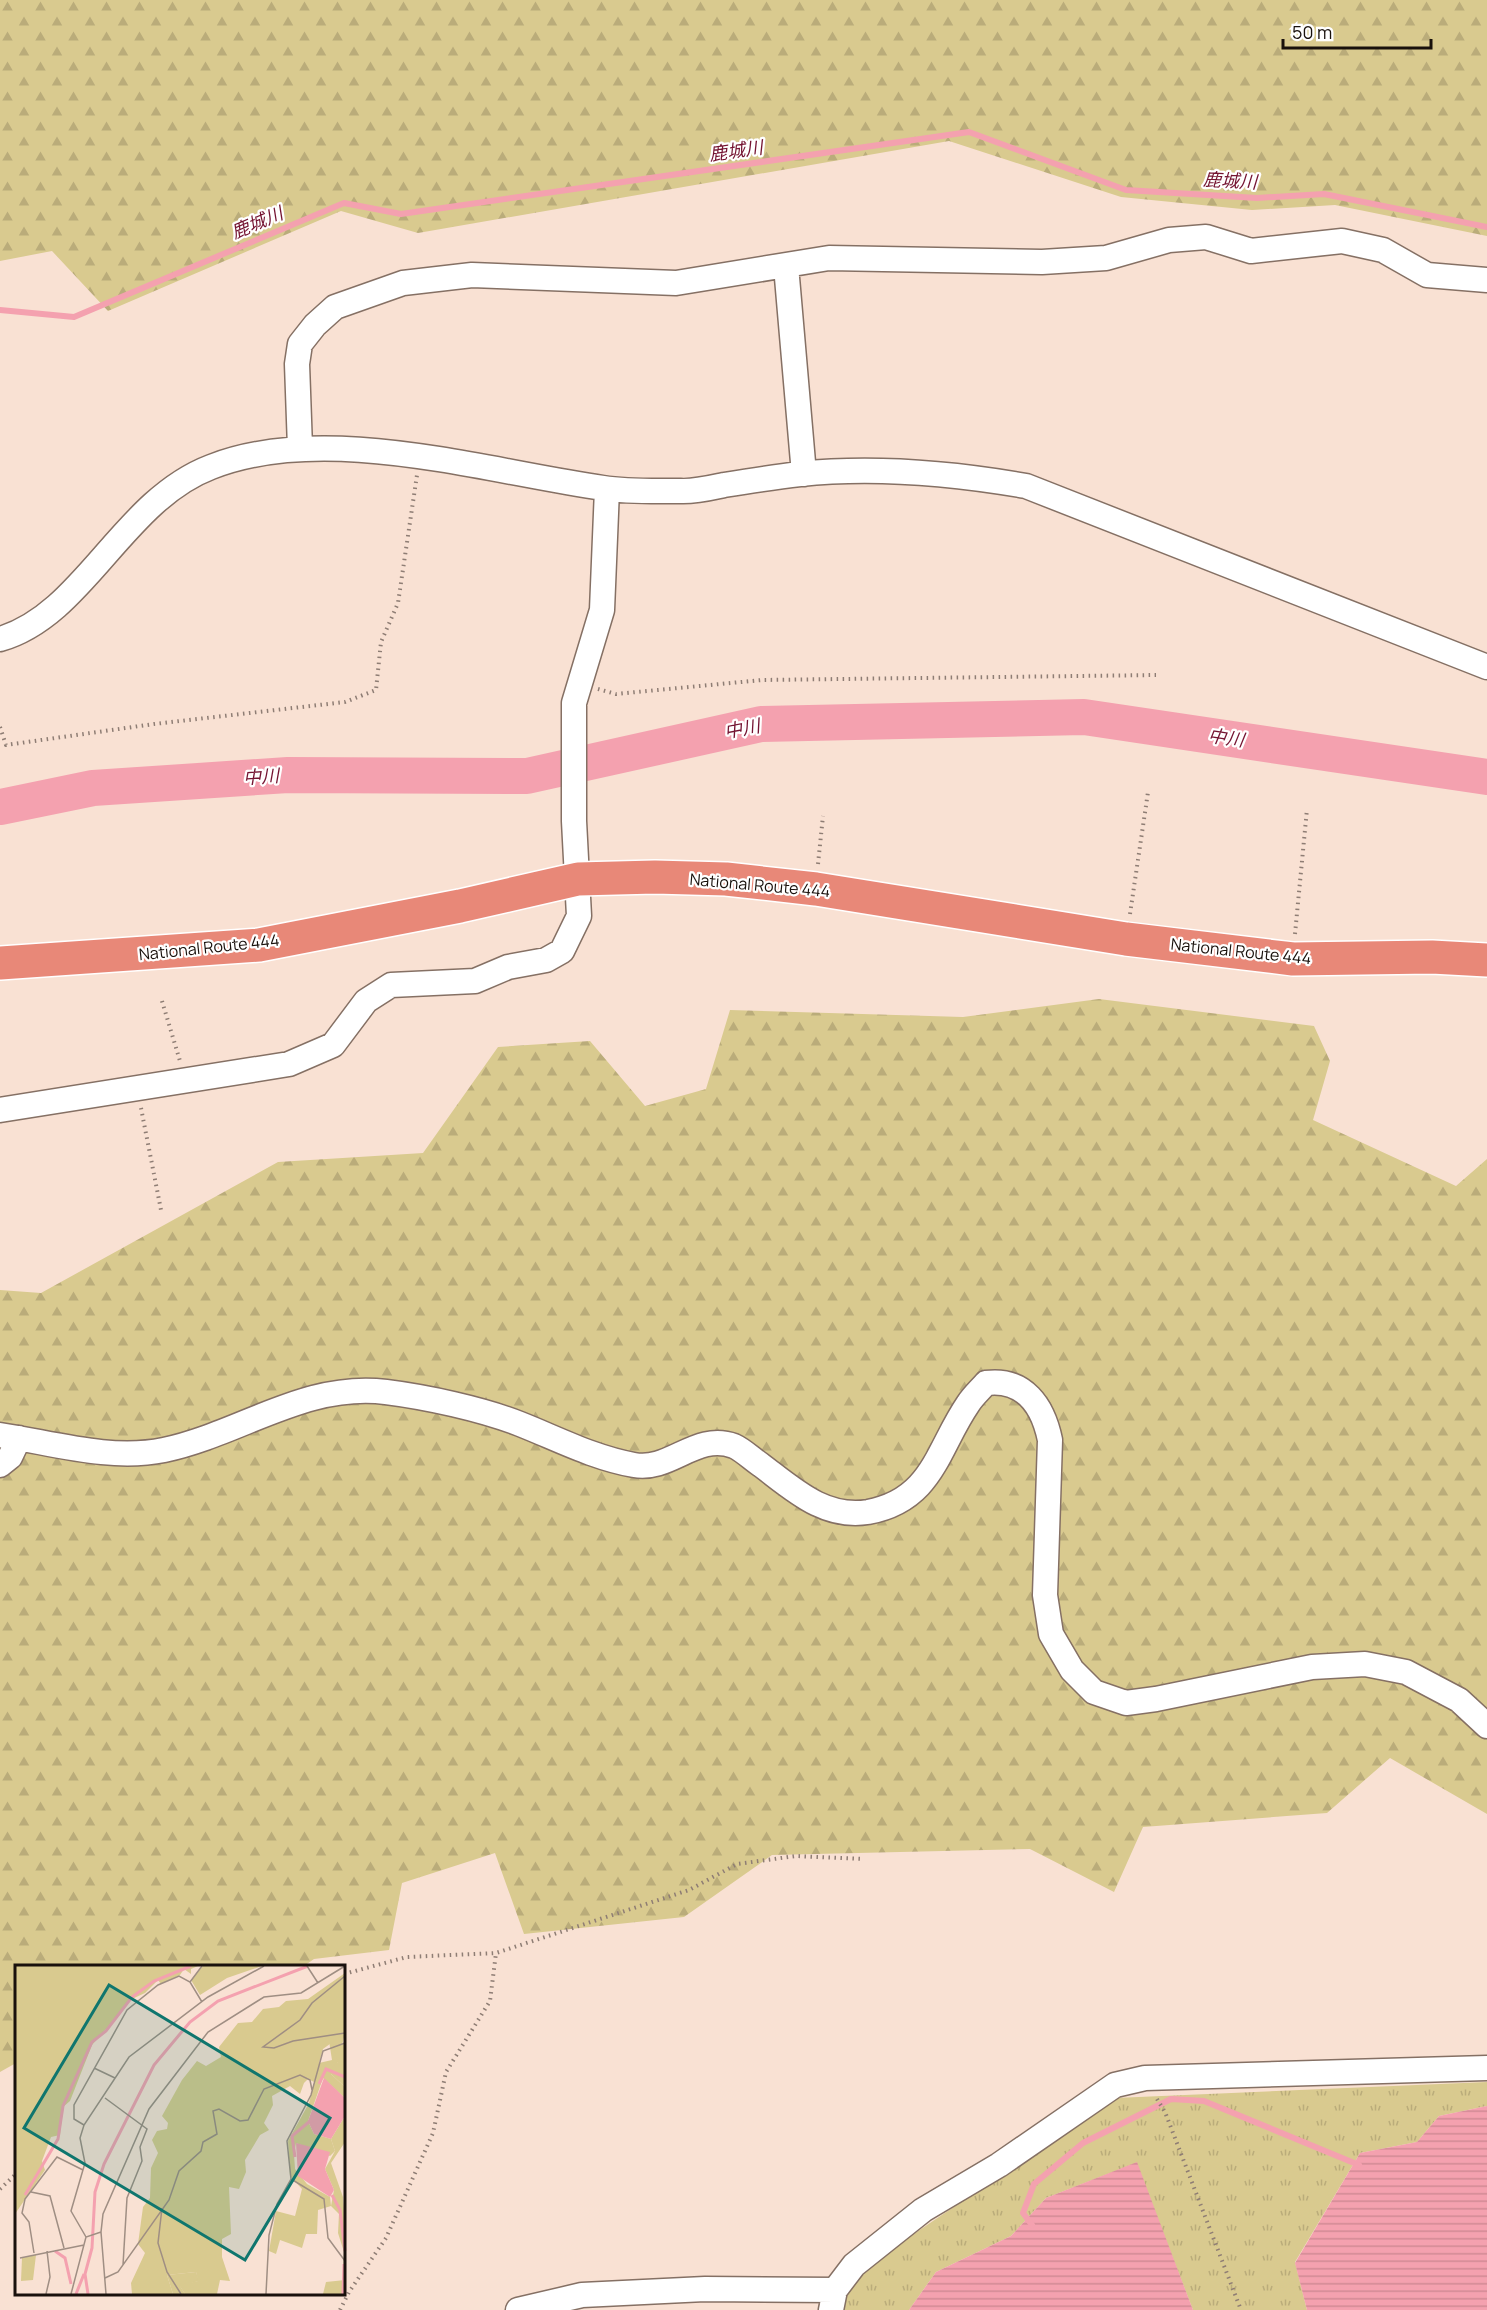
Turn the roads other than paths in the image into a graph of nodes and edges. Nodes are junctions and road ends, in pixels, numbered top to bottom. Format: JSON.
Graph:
{"nodes":[{"id":1,"x":786,"y":266,"type":"junction"},
{"id":2,"x":1487,"y":280,"type":"edge"},
{"id":3,"x":300,"y":448,"type":"junction"},
{"id":4,"x":804,"y":474,"type":"junction"},
{"id":5,"x":607,"y":489,"type":"junction"},
{"id":6,"x":0,"y":639,"type":"edge"},
{"id":7,"x":1487,"y":667,"type":"edge"},
{"id":8,"x":578,"y":879,"type":"junction"},
{"id":9,"x":1487,"y":960,"type":"edge"},
{"id":10,"x":0,"y":963,"type":"edge"},
{"id":11,"x":0,"y":1110,"type":"edge"},
{"id":12,"x":10,"y":1436,"type":"edge"},
{"id":13,"x":0,"y":1466,"type":"edge"},
{"id":14,"x":1487,"y":1726,"type":"edge"},
{"id":15,"x":1487,"y":2068,"type":"edge"},
{"id":16,"x":833,"y":2300,"type":"edge"},
{"id":17,"x":518,"y":2310,"type":"edge"}],
"edges":[{"from":1,"to":2,"type":"street"},
{"from":1,"to":3,"type":"street"},
{"from":1,"to":4,"type":"street"},
{"from":3,"to":5,"type":"street"},
{"from":3,"to":6,"type":"street"},
{"from":4,"to":5,"type":"street"},
{"from":4,"to":7,"type":"street"},
{"from":5,"to":8,"type":"street"},
{"from":8,"to":9,"type":"highway","name":"National Route 444"},
{"from":8,"to":10,"type":"highway","name":"National Route 444"},
{"from":8,"to":11,"type":"street"},
{"from":12,"to":13,"type":"street"},
{"from":12,"to":14,"type":"street"},
{"from":15,"to":16,"type":"street"},
{"from":16,"to":17,"type":"street"}]}
